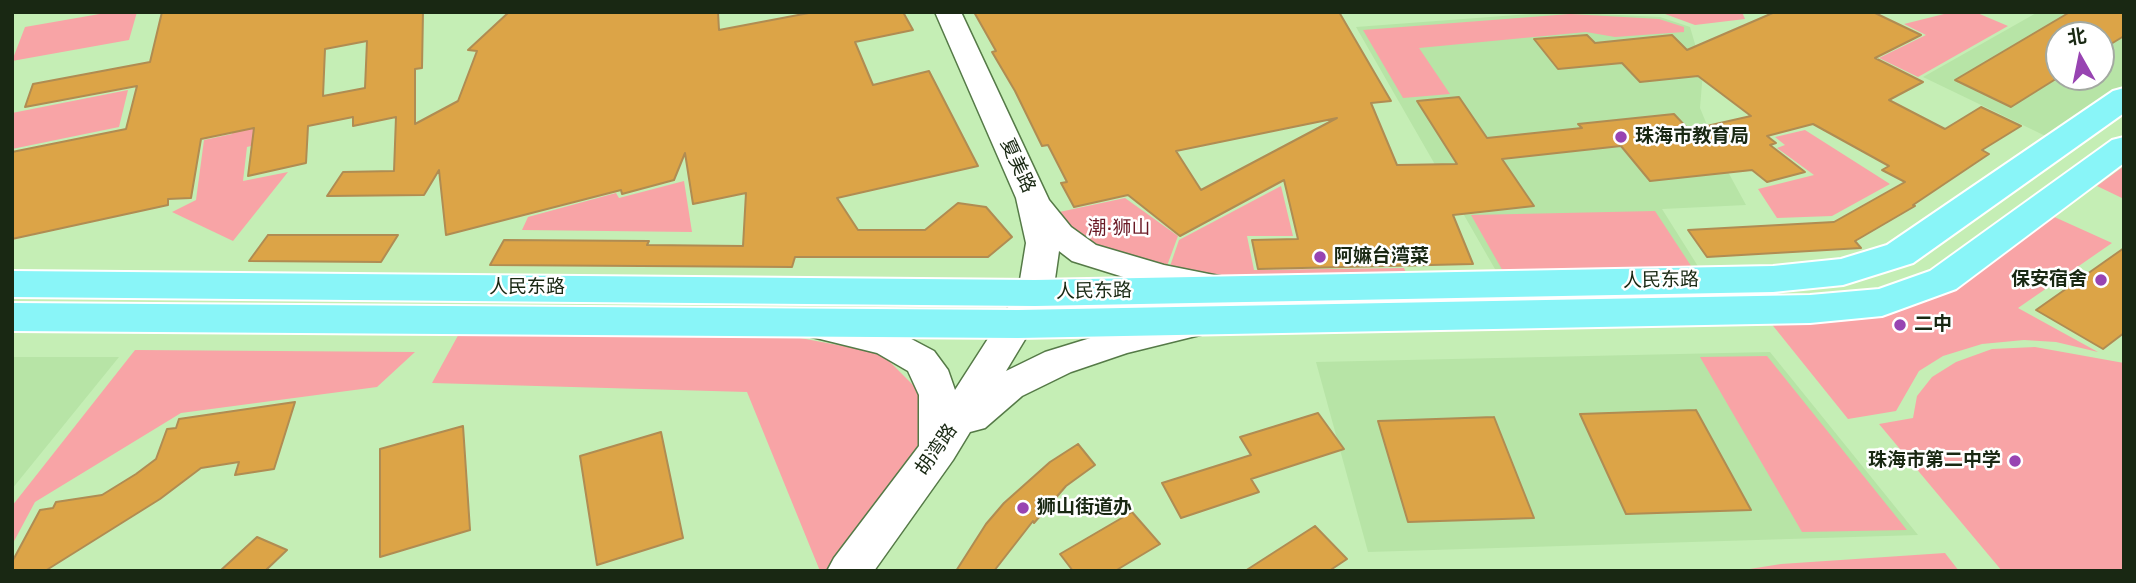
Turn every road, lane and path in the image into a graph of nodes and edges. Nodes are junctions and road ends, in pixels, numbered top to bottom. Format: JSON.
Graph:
{"nodes":[{"id":1,"x":948,"y":12,"type":"edge"},
{"id":2,"x":2124,"y":98,"type":"edge"},
{"id":3,"x":2124,"y":147,"type":"edge"},
{"id":4,"x":1032,"y":198,"type":"junction"},
{"id":5,"x":12,"y":284,"type":"edge"},
{"id":6,"x":1222,"y":305,"type":"junction"},
{"id":7,"x":1027,"y":309,"type":"junction"},
{"id":8,"x":12,"y":317,"type":"edge"},
{"id":9,"x":764,"y":321,"type":"junction"},
{"id":10,"x":939,"y":449,"type":"junction"},
{"id":11,"x":849,"y":571,"type":"edge"}],
"edges":[{"from":1,"to":4,"type":"street","name":"夏美路"},
{"from":2,"to":6,"type":"main road","name":"人民东路"},
{"from":3,"to":6,"type":"main road","name":"人民东路"},
{"from":4,"to":6,"type":"street"},
{"from":4,"to":7,"type":"street","name":"夏美路"},
{"from":5,"to":7,"type":"main road","name":"人民东路"},
{"from":6,"to":7,"type":"main road","name":"人民东路"},
{"from":6,"to":10,"type":"street"},
{"from":7,"to":9,"type":"main road","name":"人民东路"},
{"from":7,"to":10,"type":"street","name":"胡湾路"},
{"from":8,"to":9,"type":"main road","name":"人民东路"},
{"from":9,"to":10,"type":"street"},
{"from":10,"to":11,"type":"street","name":"胡湾路"}]}
